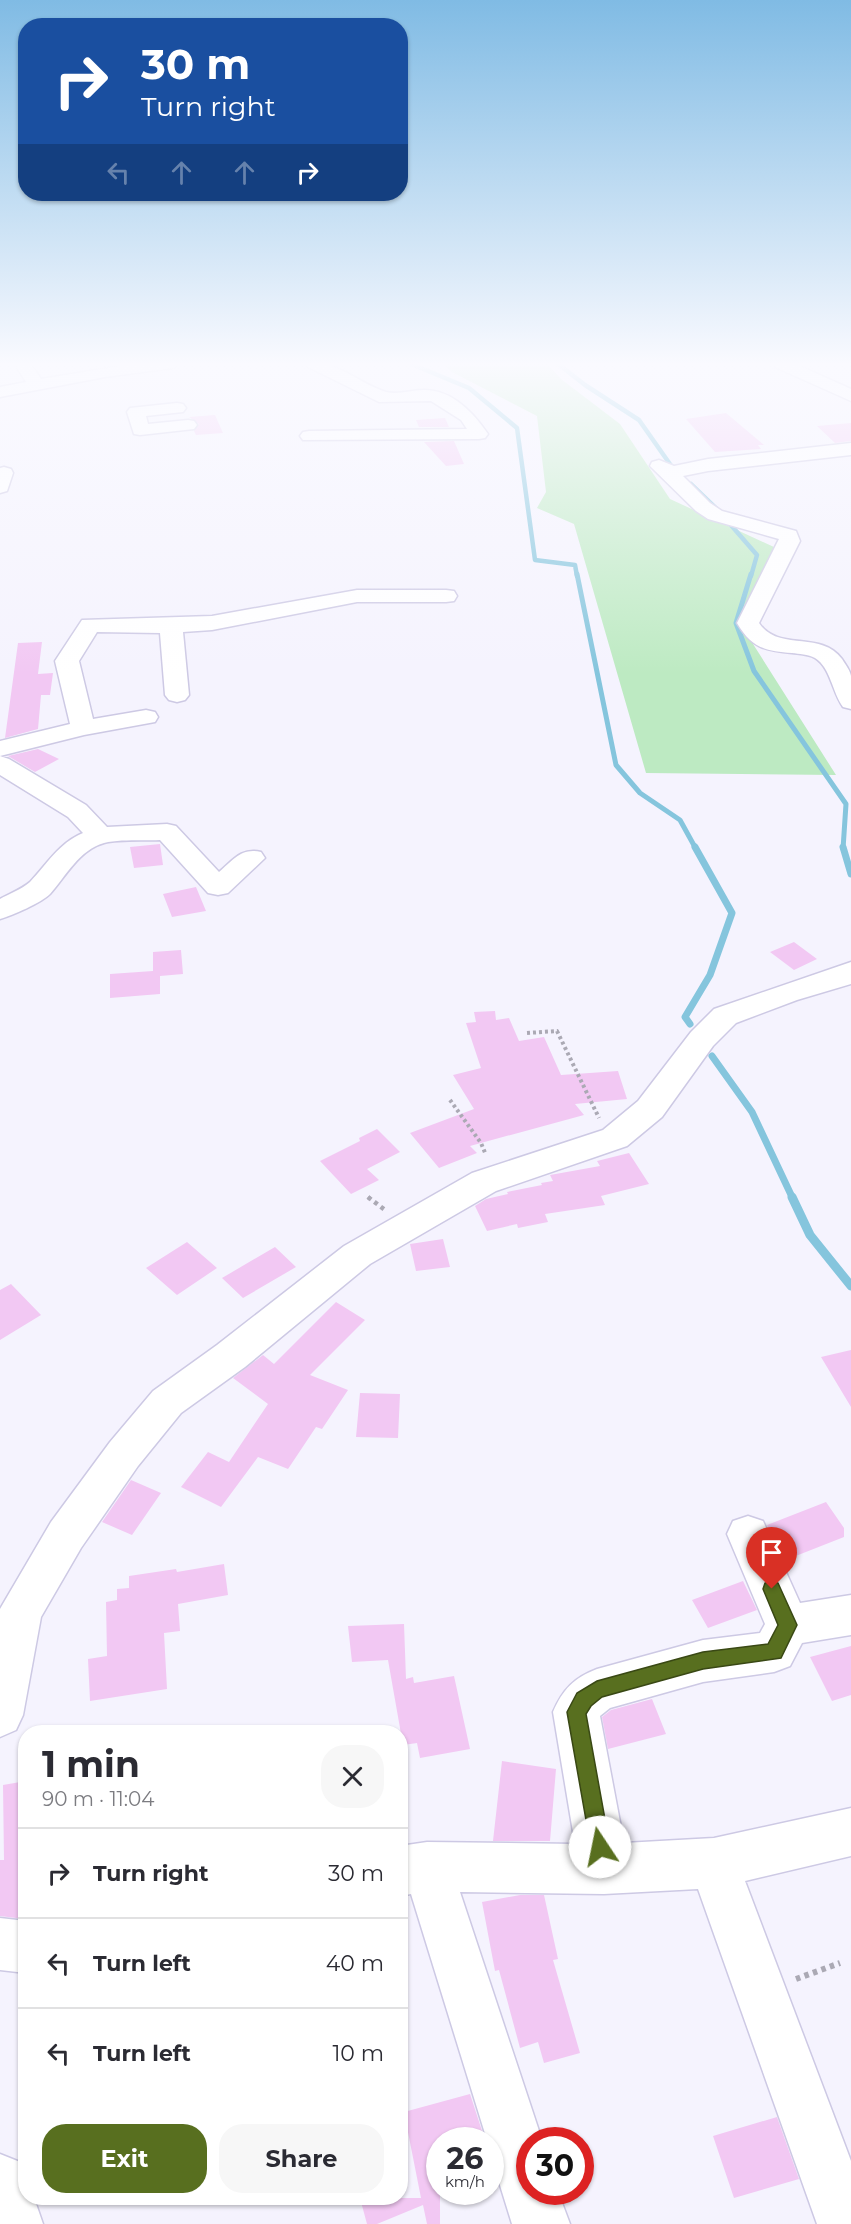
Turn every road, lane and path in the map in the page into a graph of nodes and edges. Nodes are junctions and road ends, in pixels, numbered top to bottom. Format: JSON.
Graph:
{"nodes":[{"id":1,"x":688,"y":467,"type":"edge"},
{"id":2,"x":446,"y":596,"type":"dead end"},
{"id":3,"x":171,"y":626,"type":"junction"},
{"id":4,"x":177,"y":695,"type":"dead end"},
{"id":5,"x":851,"y":702,"type":"edge"},
{"id":6,"x":146,"y":717,"type":"dead end"},
{"id":7,"x":83,"y":728,"type":"junction"},
{"id":8,"x":0,"y":749,"type":"edge"},
{"id":9,"x":0,"y":764,"type":"edge"},
{"id":10,"x":100,"y":835,"type":"junction"},
{"id":11,"x":251,"y":858,"type":"dead end"},
{"id":12,"x":0,"y":910,"type":"edge"},
{"id":13,"x":851,"y":971,"type":"edge"},
{"id":14,"x":527,"y":1033,"type":"dead end"},
{"id":15,"x":450,"y":1100,"type":"dead end"},
{"id":16,"x":612,"y":1139,"type":"junction"},
{"id":17,"x":494,"y":1178,"type":"junction"},
{"id":18,"x":748,"y":1534,"type":"dead end"},
{"id":19,"x":851,"y":1615,"type":"edge"},
{"id":20,"x":788,"y":1625,"type":"junction"},
{"id":21,"x":0,"y":1715,"type":"edge"},
{"id":22,"x":851,"y":1832,"type":"edge"},
{"id":23,"x":714,"y":1863,"type":"junction"},
{"id":24,"x":414,"y":1869,"type":"edge"},
{"id":25,"x":604,"y":1869,"type":"junction"},
{"id":26,"x":0,"y":1944,"type":"edge"},
{"id":27,"x":18,"y":1946,"type":"edge"},
{"id":28,"x":840,"y":1963,"type":"dead end"},
{"id":29,"x":760,"y":1990,"type":"junction"},
{"id":30,"x":516,"y":2151,"type":"edge"},
{"id":31,"x":0,"y":2182,"type":"edge"},
{"id":32,"x":535,"y":2205,"type":"edge"},
{"id":33,"x":14,"y":2224,"type":"edge"},
{"id":34,"x":541,"y":2224,"type":"edge"},
{"id":35,"x":846,"y":2224,"type":"edge"}],
"edges":[{"from":1,"to":5,"type":"street"},
{"from":2,"to":3,"type":"street"},
{"from":3,"to":4,"type":"street"},
{"from":3,"to":7,"type":"street"},
{"from":6,"to":7,"type":"street"},
{"from":7,"to":8,"type":"street"},
{"from":9,"to":10,"type":"street"},
{"from":10,"to":11,"type":"street"},
{"from":10,"to":12,"type":"street"},
{"from":13,"to":16,"type":"street"},
{"from":14,"to":16,"type":"path"},
{"from":15,"to":17,"type":"path"},
{"from":16,"to":17,"type":"street"},
{"from":17,"to":21,"type":"street"},
{"from":18,"to":20,"type":"street"},
{"from":19,"to":20,"type":"street"},
{"from":20,"to":25,"type":"street"},
{"from":22,"to":23,"type":"street"},
{"from":23,"to":25,"type":"street"},
{"from":23,"to":29,"type":"street"},
{"from":24,"to":25,"type":"street"},
{"from":24,"to":30,"type":"street"},
{"from":26,"to":27,"type":"street"},
{"from":28,"to":29,"type":"path"},
{"from":29,"to":35,"type":"street"},
{"from":31,"to":33,"type":"street"},
{"from":32,"to":34,"type":"street"}]}
